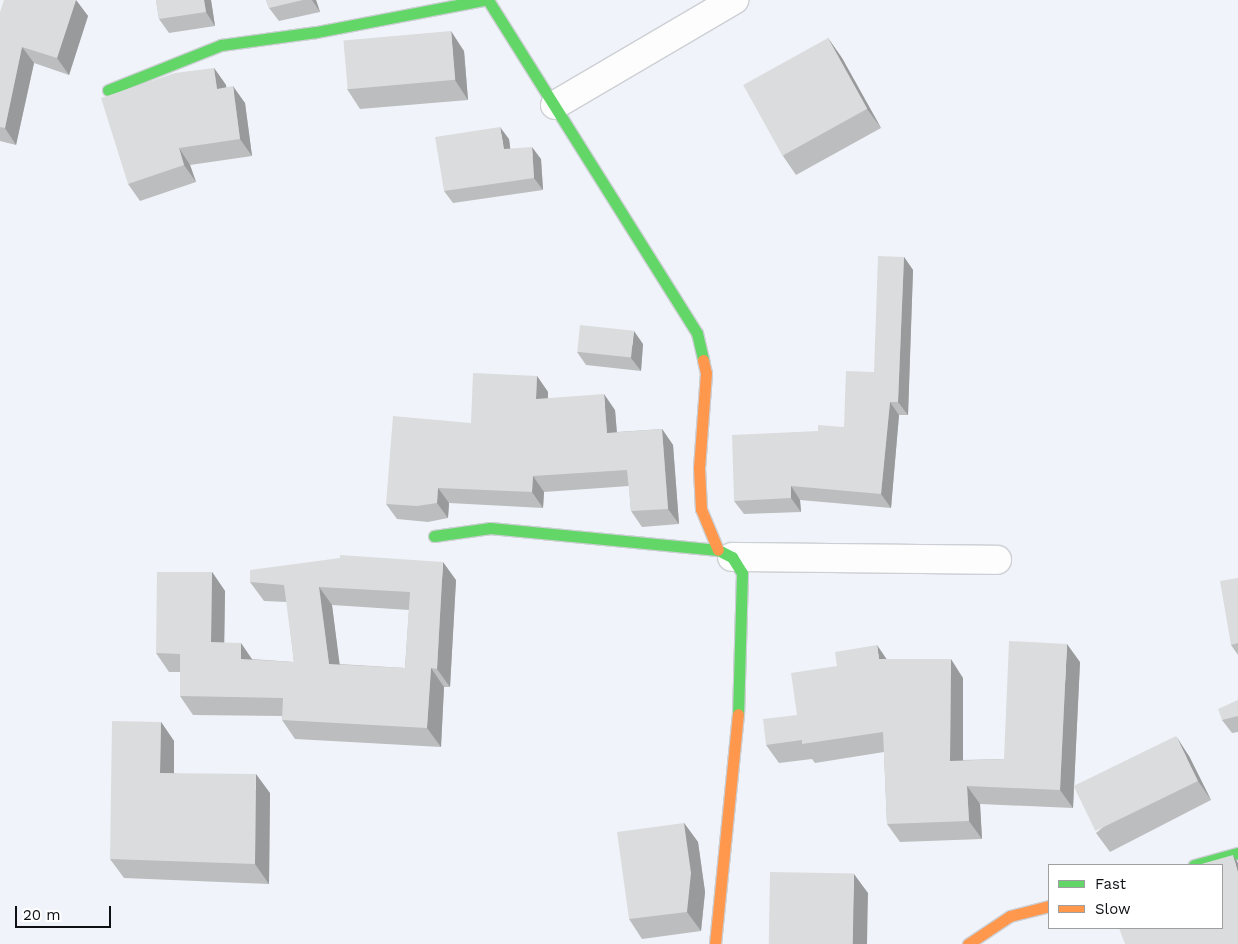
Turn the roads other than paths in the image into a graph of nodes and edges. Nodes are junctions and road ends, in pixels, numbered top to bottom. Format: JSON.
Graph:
{"nodes":[{"id":1,"x":483,"y":0,"type":"edge"},
{"id":2,"x":488,"y":0,"type":"edge"},
{"id":3,"x":734,"y":0,"type":"edge"},
{"id":4,"x":108,"y":90,"type":"dead end"},
{"id":5,"x":555,"y":105,"type":"junction"},
{"id":6,"x":434,"y":536,"type":"dead end"},
{"id":7,"x":725,"y":553,"type":"junction"},
{"id":8,"x":997,"y":560,"type":"dead end"},
{"id":9,"x":1238,"y":853,"type":"edge"},
{"id":10,"x":1198,"y":864,"type":"edge"},
{"id":11,"x":1048,"y":906,"type":"edge"},
{"id":12,"x":715,"y":944,"type":"edge"},
{"id":13,"x":968,"y":944,"type":"edge"}],
"edges":[{"from":1,"to":4,"type":"street"},
{"from":2,"to":5,"type":"street"},
{"from":3,"to":5,"type":"street"},
{"from":5,"to":7,"type":"street"},
{"from":6,"to":7,"type":"street"},
{"from":7,"to":8,"type":"street"},
{"from":7,"to":12,"type":"street"},
{"from":9,"to":10,"type":"street"},
{"from":11,"to":13,"type":"street"}]}
